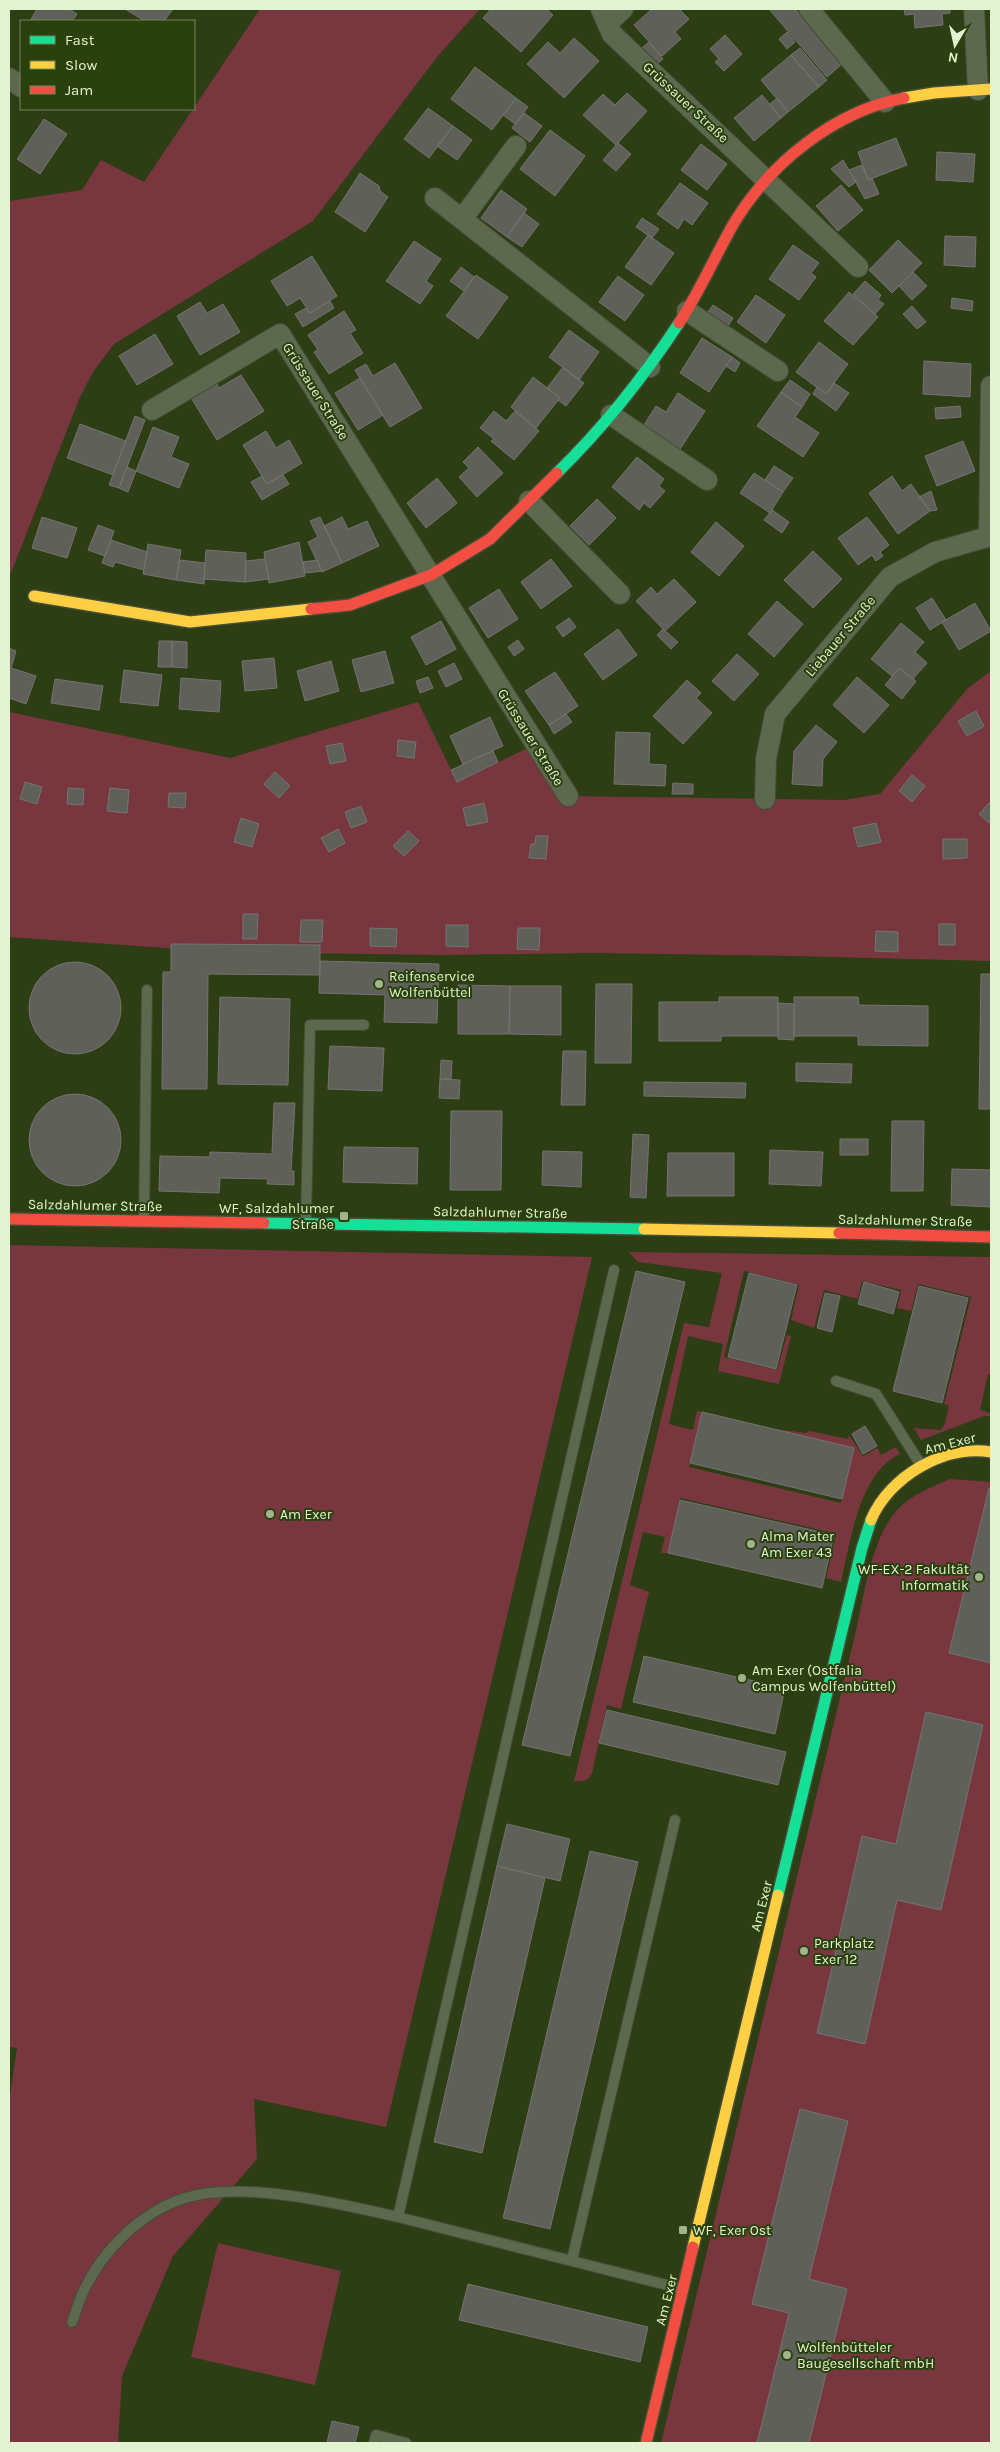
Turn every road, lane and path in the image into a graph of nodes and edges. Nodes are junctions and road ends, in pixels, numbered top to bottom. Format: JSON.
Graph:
{"nodes":[{"id":1,"x":623,"y":9,"type":"edge"},
{"id":2,"x":809,"y":9,"type":"edge"},
{"id":3,"x":974,"y":9,"type":"edge"},
{"id":4,"x":604,"y":16,"type":"edge"},
{"id":5,"x":9,"y":78,"type":"edge"},
{"id":6,"x":20,"y":86,"type":"edge"},
{"id":7,"x":985,"y":90,"type":"edge"},
{"id":8,"x":885,"y":102,"type":"junction"},
{"id":9,"x":516,"y":146,"type":"dead end"},
{"id":10,"x":767,"y":178,"type":"junction"},
{"id":11,"x":435,"y":198,"type":"dead end"},
{"id":12,"x":462,"y":220,"type":"junction"},
{"id":13,"x":858,"y":267,"type":"dead end"},
{"id":14,"x":687,"y":311,"type":"junction"},
{"id":15,"x":650,"y":367,"type":"junction"},
{"id":16,"x":778,"y":371,"type":"dead end"},
{"id":17,"x":991,"y":386,"type":"edge"},
{"id":18,"x":152,"y":410,"type":"dead end"},
{"id":19,"x":611,"y":416,"type":"junction"},
{"id":20,"x":707,"y":480,"type":"dead end"},
{"id":21,"x":529,"y":501,"type":"junction"},
{"id":22,"x":990,"y":536,"type":"edge"},
{"id":23,"x":431,"y":575,"type":"junction"},
{"id":24,"x":620,"y":594,"type":"dead end"},
{"id":25,"x":34,"y":596,"type":"dead end"},
{"id":26,"x":568,"y":796,"type":"dead end"},
{"id":27,"x":765,"y":798,"type":"dead end"},
{"id":28,"x":147,"y":990,"type":"dead end"},
{"id":29,"x":364,"y":1025,"type":"dead end"},
{"id":30,"x":9,"y":1219,"type":"edge"},
{"id":31,"x":144,"y":1220,"type":"junction"},
{"id":32,"x":306,"y":1224,"type":"junction"},
{"id":33,"x":991,"y":1237,"type":"edge"},
{"id":34,"x":614,"y":1270,"type":"dead end"},
{"id":35,"x":836,"y":1381,"type":"dead end"},
{"id":36,"x":991,"y":1452,"type":"edge"},
{"id":37,"x":922,"y":1466,"type":"junction"},
{"id":38,"x":675,"y":1820,"type":"dead end"},
{"id":39,"x":398,"y":2217,"type":"junction"},
{"id":40,"x":572,"y":2260,"type":"junction"},
{"id":41,"x":684,"y":2290,"type":"junction"},
{"id":42,"x":72,"y":2322,"type":"dead end"},
{"id":43,"x":374,"y":2443,"type":"edge"},
{"id":44,"x":406,"y":2443,"type":"edge"},
{"id":45,"x":646,"y":2443,"type":"edge"}],
"edges":[{"from":1,"to":4,"type":"street","name":"Grüssauer Straße"},
{"from":2,"to":8,"type":"street"},
{"from":3,"to":7,"type":"street"},
{"from":4,"to":10,"type":"street","name":"Grüssauer Straße"},
{"from":5,"to":6,"type":"street"},
{"from":7,"to":8,"type":"street"},
{"from":8,"to":10,"type":"street"},
{"from":9,"to":12,"type":"street"},
{"from":10,"to":13,"type":"street","name":"Grüssauer Straße"},
{"from":10,"to":14,"type":"street"},
{"from":11,"to":12,"type":"street"},
{"from":12,"to":15,"type":"street"},
{"from":14,"to":15,"type":"street"},
{"from":14,"to":16,"type":"street"},
{"from":15,"to":19,"type":"street"},
{"from":17,"to":22,"type":"street"},
{"from":18,"to":23,"type":"street","name":"Grüssauer Straße"},
{"from":19,"to":20,"type":"street"},
{"from":19,"to":21,"type":"street"},
{"from":21,"to":23,"type":"street"},
{"from":21,"to":24,"type":"street"},
{"from":22,"to":27,"type":"street","name":"Liebauer Straße"},
{"from":23,"to":25,"type":"street"},
{"from":23,"to":26,"type":"street","name":"Grüssauer Straße"},
{"from":28,"to":31,"type":"lane"},
{"from":29,"to":32,"type":"lane"},
{"from":30,"to":31,"type":"street","name":"Salzdahlumer Straße"},
{"from":31,"to":32,"type":"street","name":"Salzdahlumer Straße"},
{"from":32,"to":33,"type":"street","name":"Salzdahlumer Straße"},
{"from":34,"to":39,"type":"lane"},
{"from":35,"to":37,"type":"lane"},
{"from":36,"to":37,"type":"street","name":"Am Exer"},
{"from":37,"to":41,"type":"street","name":"Am Exer"},
{"from":38,"to":40,"type":"lane"},
{"from":39,"to":40,"type":"lane"},
{"from":39,"to":42,"type":"lane"},
{"from":40,"to":41,"type":"lane"},
{"from":41,"to":45,"type":"street","name":"Am Exer"},
{"from":43,"to":44,"type":"lane"}]}
